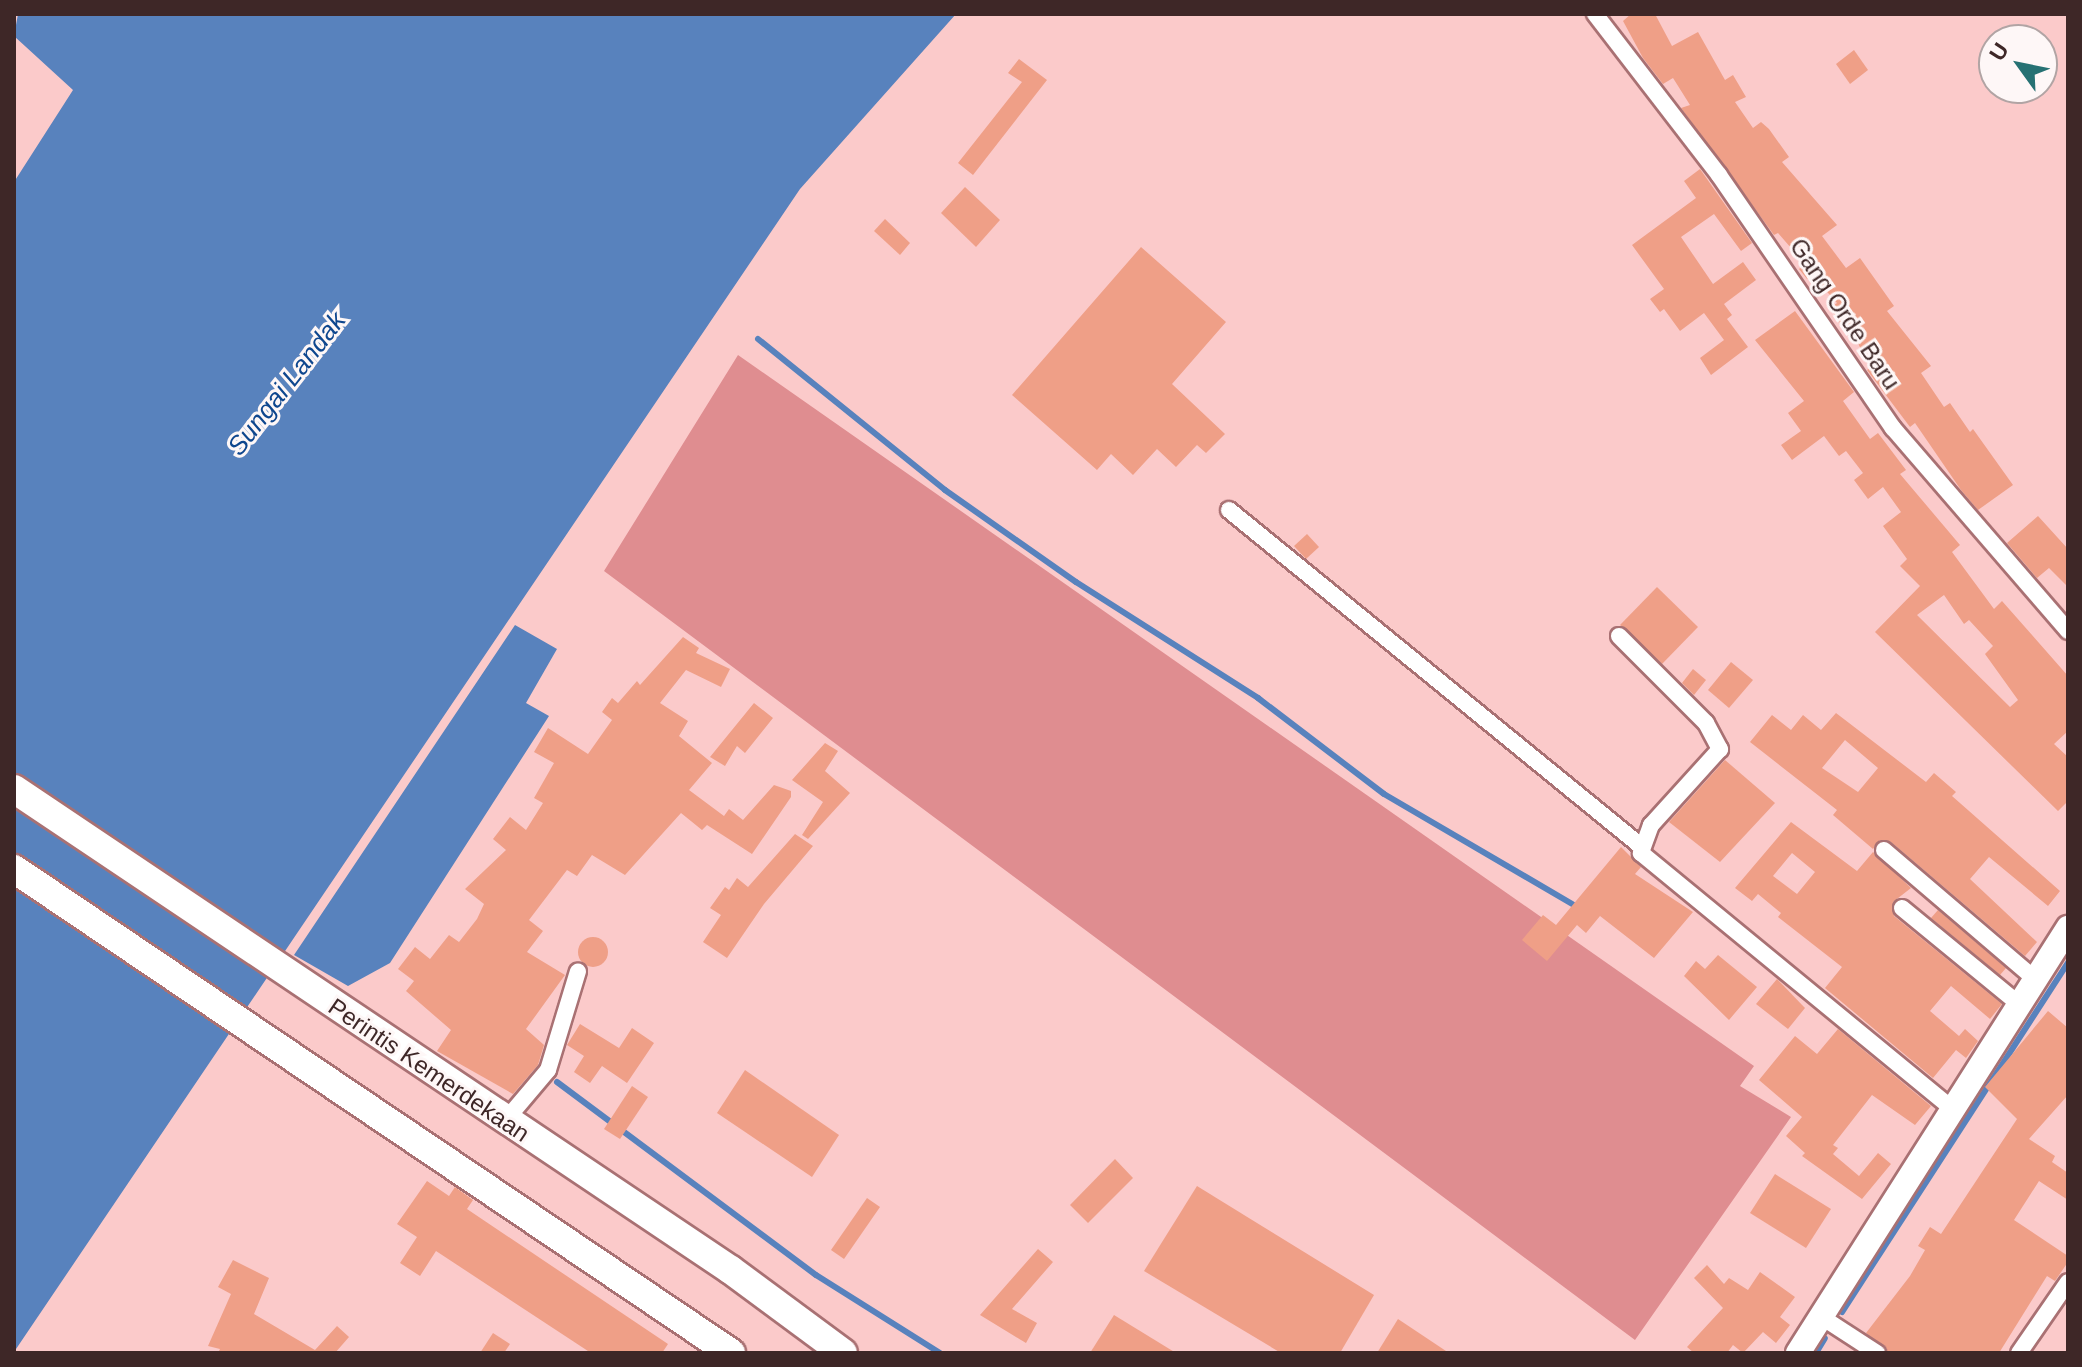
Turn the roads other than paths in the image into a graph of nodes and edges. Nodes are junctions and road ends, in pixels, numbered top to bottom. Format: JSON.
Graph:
{"nodes":[{"id":1,"x":1595,"y":14,"type":"edge"},
{"id":2,"x":1229,"y":510,"type":"dead end"},
{"id":3,"x":2068,"y":631,"type":"edge"},
{"id":4,"x":1619,"y":636,"type":"dead end"},
{"id":5,"x":14,"y":789,"type":"edge"},
{"id":6,"x":1642,"y":847,"type":"junction"},
{"id":7,"x":1884,"y":850,"type":"dead end"},
{"id":8,"x":14,"y":869,"type":"edge"},
{"id":9,"x":1902,"y":908,"type":"dead end"},
{"id":10,"x":2068,"y":928,"type":"edge"},
{"id":11,"x":578,"y":971,"type":"dead end"},
{"id":12,"x":2035,"y":979,"type":"junction"},
{"id":13,"x":2020,"y":1005,"type":"junction"},
{"id":14,"x":1954,"y":1110,"type":"junction"},
{"id":15,"x":504,"y":1122,"type":"junction"},
{"id":16,"x":2068,"y":1282,"type":"edge"},
{"id":17,"x":1820,"y":1316,"type":"junction"},
{"id":18,"x":731,"y":1353,"type":"edge"},
{"id":19,"x":843,"y":1353,"type":"edge"},
{"id":20,"x":1798,"y":1353,"type":"edge"},
{"id":21,"x":1877,"y":1353,"type":"edge"},
{"id":22,"x":2019,"y":1353,"type":"edge"}],
"edges":[{"from":1,"to":3,"type":"street","name":"Gang Orde Baru"},
{"from":2,"to":6,"type":"street"},
{"from":4,"to":6,"type":"street"},
{"from":5,"to":15,"type":"highway","name":"Perintis Kemerdekaan"},
{"from":6,"to":14,"type":"street"},
{"from":7,"to":12,"type":"street"},
{"from":8,"to":18,"type":"highway"},
{"from":9,"to":13,"type":"street"},
{"from":10,"to":12,"type":"main road"},
{"from":11,"to":15,"type":"street"},
{"from":12,"to":13,"type":"main road"},
{"from":13,"to":14,"type":"main road"},
{"from":14,"to":17,"type":"main road"},
{"from":15,"to":19,"type":"highway","name":"Perintis Kemerdekaan"},
{"from":16,"to":22,"type":"street"},
{"from":17,"to":20,"type":"main road"},
{"from":17,"to":21,"type":"street"}]}
